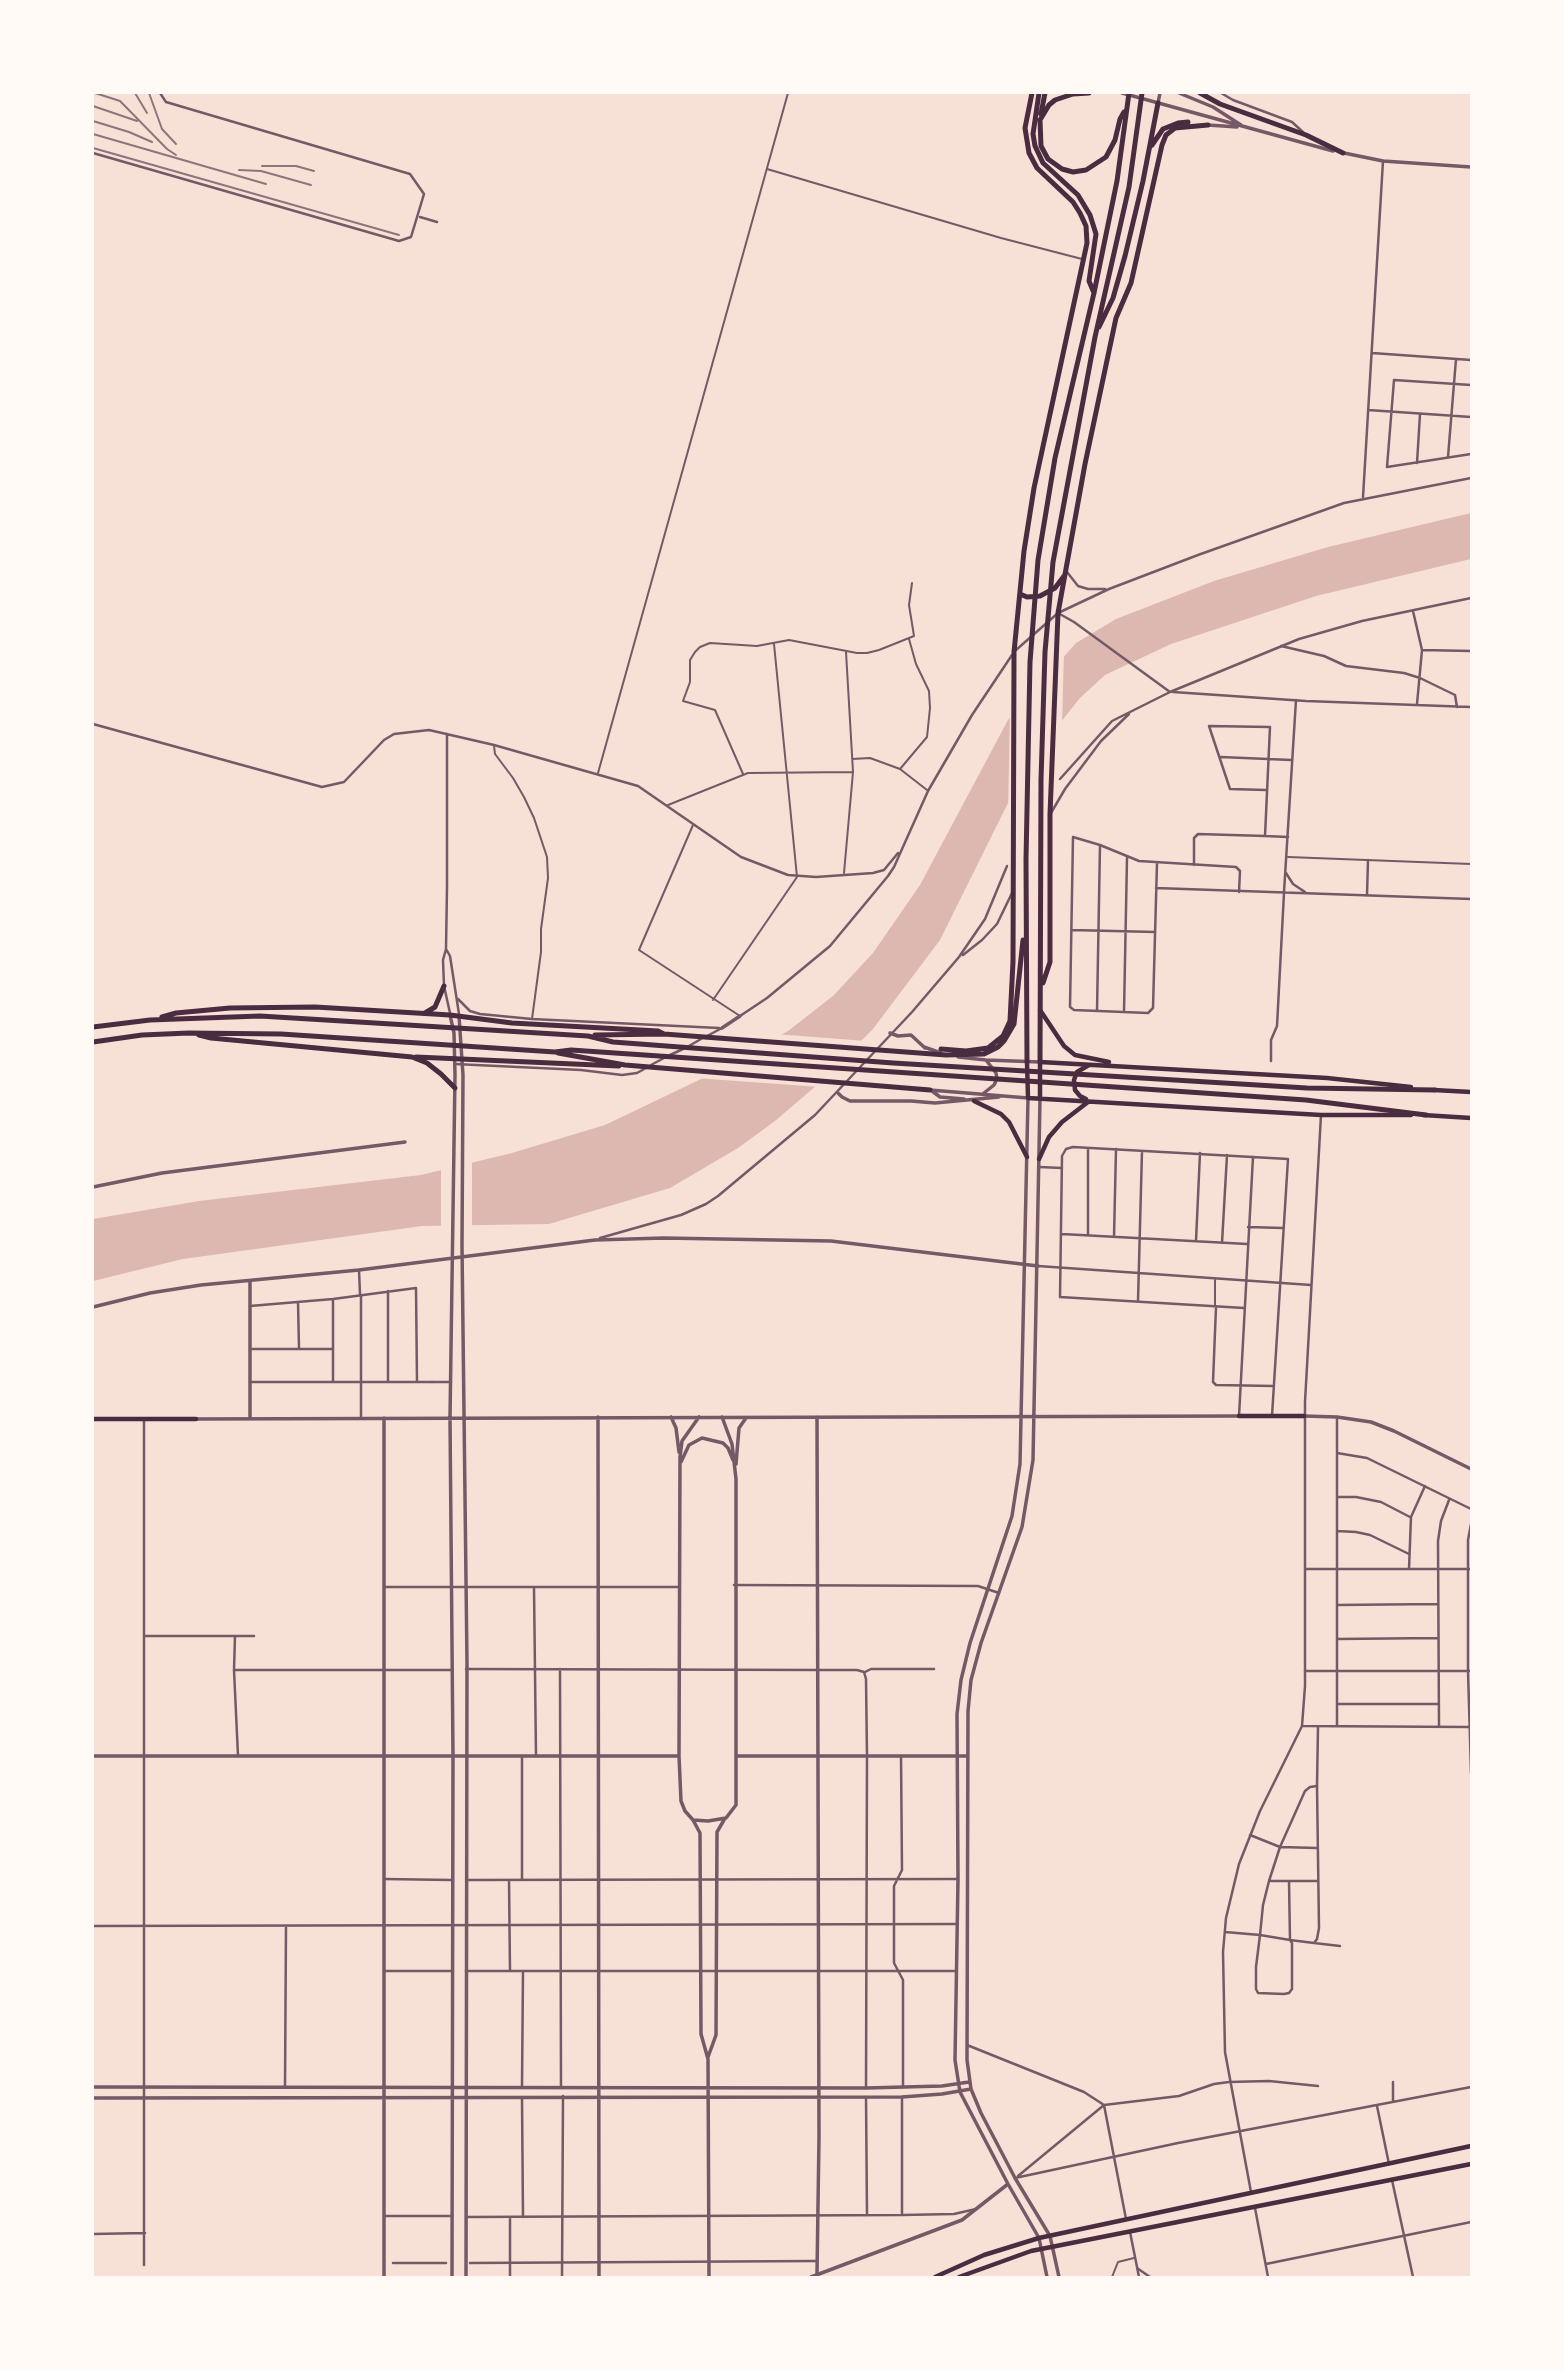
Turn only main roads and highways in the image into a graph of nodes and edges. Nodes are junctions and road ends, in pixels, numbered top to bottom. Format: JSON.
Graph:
{"nodes":[{"id":1,"x":1032,"y":93,"type":"edge"},
{"id":2,"x":1039,"y":93,"type":"edge"},
{"id":3,"x":1045,"y":93,"type":"edge"},
{"id":4,"x":1089,"y":93,"type":"edge"},
{"id":5,"x":1129,"y":93,"type":"edge"},
{"id":6,"x":1142,"y":93,"type":"edge"},
{"id":7,"x":1200,"y":93,"type":"edge"},
{"id":8,"x":1158,"y":103,"type":"road end"},
{"id":9,"x":1126,"y":110,"type":"junction"},
{"id":10,"x":1040,"y":120,"type":"junction"},
{"id":11,"x":1149,"y":150,"type":"junction"},
{"id":12,"x":1343,"y":153,"type":"road end"},
{"id":13,"x":1094,"y":293,"type":"junction"},
{"id":14,"x":1095,"y":337,"type":"junction"},
{"id":15,"x":1066,"y":571,"type":"junction"},
{"id":16,"x":1020,"y":594,"type":"junction"},
{"id":17,"x":1026,"y":928,"type":"junction"},
{"id":18,"x":444,"y":986,"type":"road end"},
{"id":19,"x":1041,"y":989,"type":"junction"},
{"id":20,"x":1041,"y":1010,"type":"junction"},
{"id":21,"x":425,"y":1013,"type":"junction"},
{"id":22,"x":150,"y":1020,"type":"junction"},
{"id":23,"x":93,"y":1027,"type":"edge"},
{"id":24,"x":189,"y":1033,"type":"junction"},
{"id":25,"x":664,"y":1034,"type":"junction"},
{"id":26,"x":588,"y":1036,"type":"junction"},
{"id":27,"x":93,"y":1042,"type":"edge"},
{"id":28,"x":941,"y":1049,"type":"road end"},
{"id":29,"x":555,"y":1052,"type":"junction"},
{"id":30,"x":412,"y":1057,"type":"junction"},
{"id":31,"x":1027,"y":1062,"type":"joint"},
{"id":32,"x":1040,"y":1062,"type":"junction"},
{"id":33,"x":1091,"y":1064,"type":"junction"},
{"id":34,"x":625,"y":1065,"type":"junction"},
{"id":35,"x":1124,"y":1065,"type":"junction"},
{"id":36,"x":455,"y":1088,"type":"road end"},
{"id":37,"x":930,"y":1090,"type":"road end"},
{"id":38,"x":1435,"y":1090,"type":"junction"},
{"id":39,"x":1471,"y":1092,"type":"edge"},
{"id":40,"x":1040,"y":1098,"type":"junction"},
{"id":41,"x":974,"y":1101,"type":"road end"},
{"id":42,"x":1090,"y":1101,"type":"junction"},
{"id":43,"x":1426,"y":1115,"type":"junction"},
{"id":44,"x":1471,"y":1118,"type":"edge"},
{"id":45,"x":1027,"y":1157,"type":"road end"},
{"id":46,"x":1039,"y":1159,"type":"road end"},
{"id":47,"x":1239,"y":1416,"type":"road end"},
{"id":48,"x":1304,"y":1416,"type":"road end"},
{"id":49,"x":93,"y":1419,"type":"edge"},
{"id":50,"x":196,"y":1419,"type":"road end"},
{"id":51,"x":1471,"y":2146,"type":"edge"},
{"id":52,"x":1471,"y":2164,"type":"edge"},
{"id":53,"x":935,"y":2277,"type":"edge"},
{"id":54,"x":959,"y":2277,"type":"edge"}],
"edges":[{"from":1,"to":16,"type":"highway"},
{"from":2,"to":13,"type":"highway"},
{"from":3,"to":10,"type":"highway"},
{"from":4,"to":10,"type":"highway"},
{"from":5,"to":9,"type":"highway"},
{"from":6,"to":14,"type":"highway"},
{"from":7,"to":12,"type":"highway"},
{"from":8,"to":11,"type":"highway"},
{"from":9,"to":10,"type":"highway"},
{"from":9,"to":13,"type":"highway"},
{"from":11,"to":14,"type":"highway"},
{"from":11,"to":15,"type":"highway"},
{"from":13,"to":17,"type":"highway"},
{"from":14,"to":19,"type":"highway"},
{"from":15,"to":16,"type":"highway"},
{"from":15,"to":19,"type":"highway"},
{"from":16,"to":28,"type":"highway"},
{"from":17,"to":25,"type":"highway"},
{"from":17,"to":31,"type":"highway"},
{"from":18,"to":21,"type":"highway"},
{"from":19,"to":20,"type":"highway"},
{"from":20,"to":32,"type":"highway"},
{"from":20,"to":35,"type":"main road"},
{"from":21,"to":22,"type":"highway"},
{"from":21,"to":25,"type":"highway"},
{"from":22,"to":23,"type":"highway"},
{"from":22,"to":26,"type":"highway"},
{"from":24,"to":27,"type":"highway"},
{"from":24,"to":29,"type":"highway"},
{"from":24,"to":30,"type":"highway"},
{"from":25,"to":26,"type":"highway"},
{"from":26,"to":38,"type":"highway"},
{"from":29,"to":34,"type":"highway"},
{"from":29,"to":43,"type":"highway"},
{"from":30,"to":34,"type":"highway"},
{"from":30,"to":36,"type":"highway"},
{"from":31,"to":40,"type":"main road"},
{"from":32,"to":33,"type":"main road"},
{"from":32,"to":40,"type":"main road"},
{"from":33,"to":35,"type":"main road"},
{"from":33,"to":42,"type":"main road"},
{"from":34,"to":37,"type":"highway"},
{"from":35,"to":38,"type":"main road"},
{"from":38,"to":39,"type":"main road"},
{"from":40,"to":42,"type":"main road"},
{"from":41,"to":45,"type":"main road"},
{"from":42,"to":43,"type":"main road"},
{"from":42,"to":46,"type":"main road"},
{"from":43,"to":44,"type":"main road"},
{"from":47,"to":48,"type":"main road"},
{"from":49,"to":50,"type":"main road"},
{"from":51,"to":53,"type":"main road"},
{"from":52,"to":54,"type":"main road"}]}
